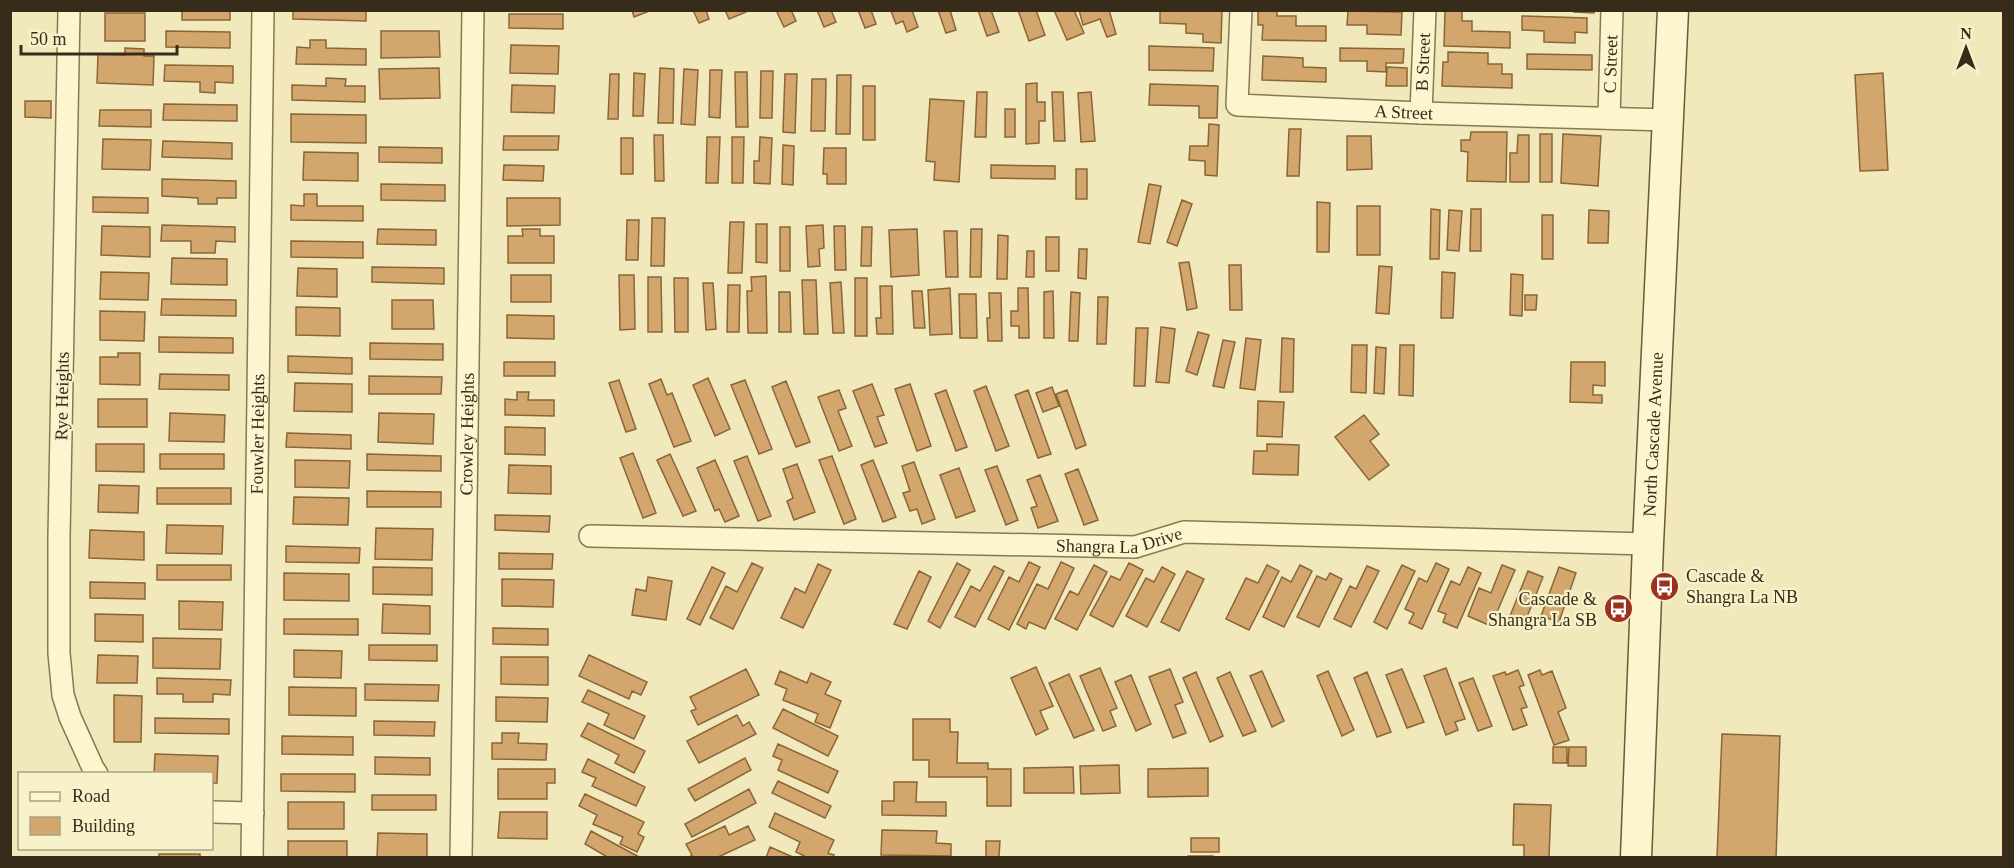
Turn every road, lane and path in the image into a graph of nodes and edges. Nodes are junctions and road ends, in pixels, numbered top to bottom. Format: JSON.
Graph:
{"nodes":[{"id":1,"x":69,"y":10,"type":"edge"},
{"id":2,"x":263,"y":10,"type":"edge"},
{"id":3,"x":473,"y":10,"type":"edge"},
{"id":4,"x":1241,"y":10,"type":"edge"},
{"id":5,"x":1425,"y":10,"type":"edge"},
{"id":6,"x":1612,"y":10,"type":"edge"},
{"id":7,"x":1673,"y":10,"type":"edge"},
{"id":8,"x":1421,"y":114,"type":"junction"},
{"id":9,"x":1609,"y":118,"type":"junction"},
{"id":10,"x":1668,"y":120,"type":"junction"},
{"id":11,"x":590,"y":536,"type":"dead end"},
{"id":12,"x":1647,"y":544,"type":"junction"},
{"id":13,"x":96,"y":772,"type":"edge"},
{"id":14,"x":213,"y":812,"type":"edge"},
{"id":15,"x":253,"y":813,"type":"junction"},
{"id":16,"x":252,"y":858,"type":"edge"},
{"id":17,"x":461,"y":858,"type":"edge"},
{"id":18,"x":1636,"y":858,"type":"edge"}],
"edges":[{"from":1,"to":13,"type":"street","name":"Rye Heights"},
{"from":2,"to":15,"type":"street","name":"Fouwler Heights"},
{"from":3,"to":17,"type":"street","name":"Crowley Heights"},
{"from":4,"to":8,"type":"street","name":"A Street"},
{"from":5,"to":8,"type":"street","name":"B Street"},
{"from":6,"to":9,"type":"street","name":"C Street"},
{"from":7,"to":10,"type":"street","name":"North Cascade Avenue"},
{"from":8,"to":9,"type":"street","name":"A Street"},
{"from":9,"to":10,"type":"street","name":"A Street"},
{"from":10,"to":12,"type":"street","name":"North Cascade Avenue"},
{"from":11,"to":12,"type":"street","name":"Shangra La Drive"},
{"from":12,"to":18,"type":"street","name":"North Cascade Avenue"},
{"from":14,"to":15,"type":"street"},
{"from":15,"to":16,"type":"street","name":"Fouwler Heights"}]}
